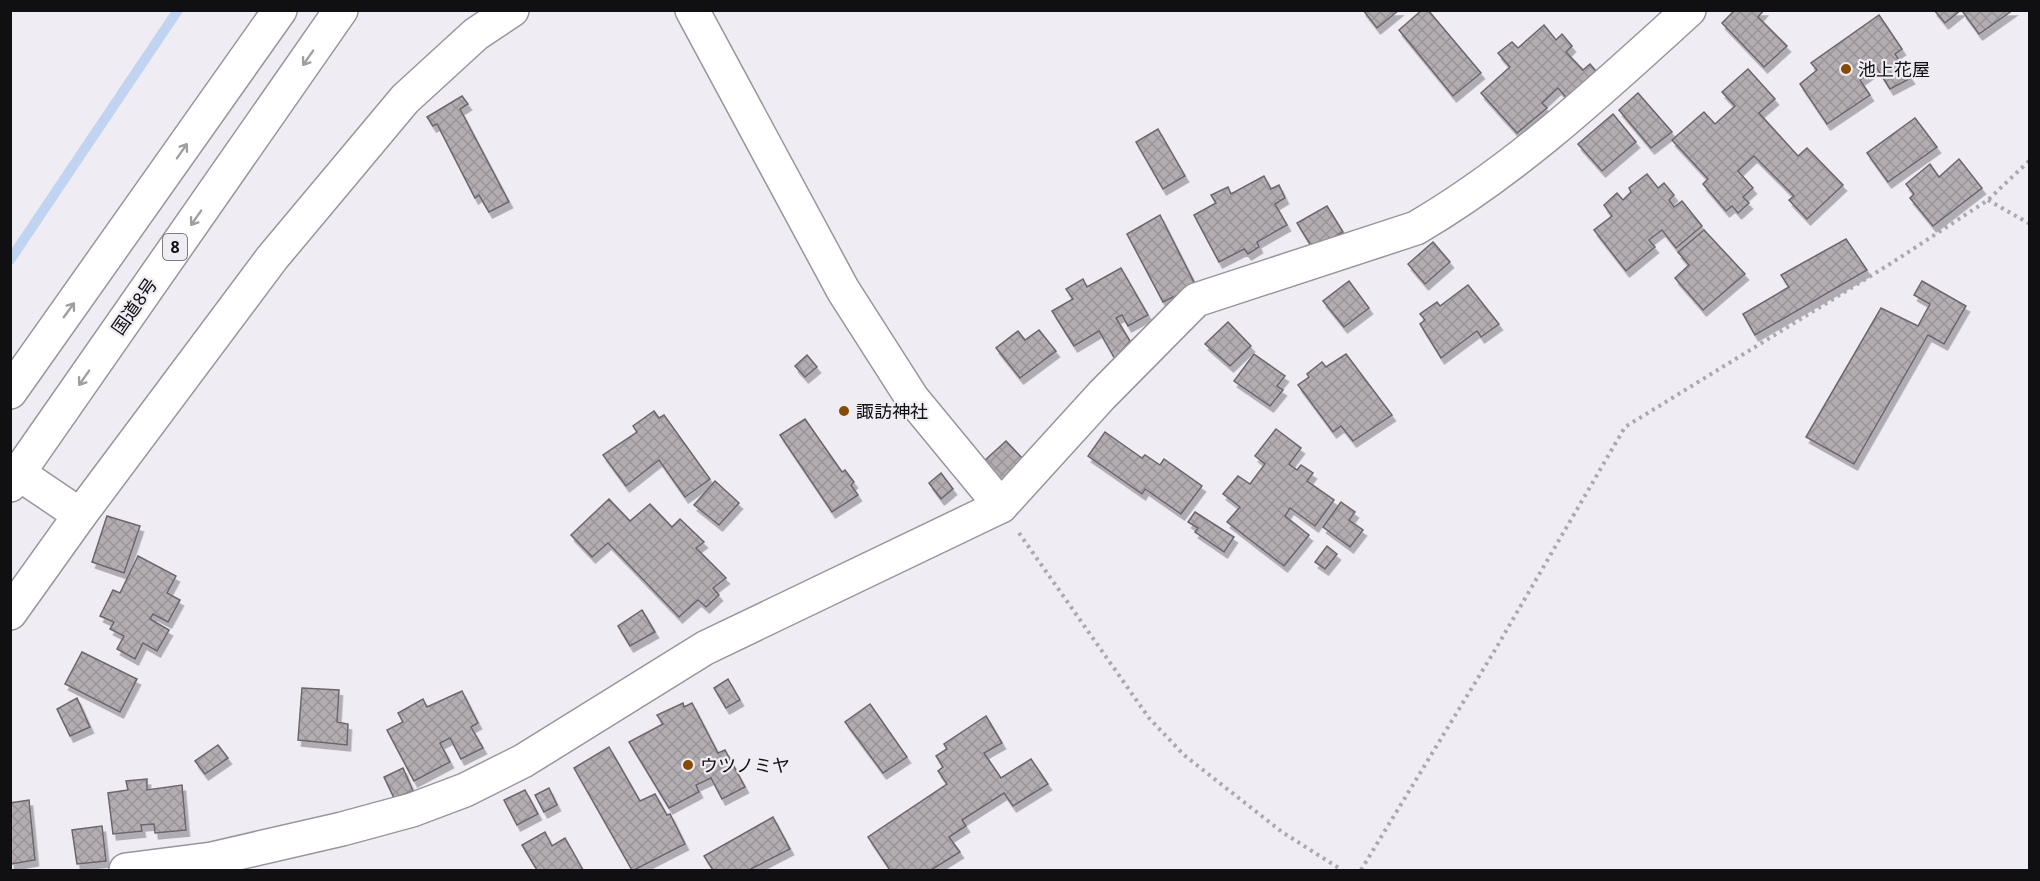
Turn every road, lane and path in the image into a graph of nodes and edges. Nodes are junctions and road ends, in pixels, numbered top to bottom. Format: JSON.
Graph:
{"nodes":[{"id":1,"x":280,"y":10,"type":"edge"},
{"id":2,"x":341,"y":10,"type":"edge"},
{"id":3,"x":512,"y":10,"type":"edge"},
{"id":4,"x":692,"y":10,"type":"edge"},
{"id":5,"x":1689,"y":10,"type":"edge"},
{"id":6,"x":2030,"y":160,"type":"edge"},
{"id":7,"x":1988,"y":200,"type":"junction"},
{"id":8,"x":2030,"y":224,"type":"edge"},
{"id":9,"x":10,"y":392,"type":"edge"},
{"id":10,"x":14,"y":479,"type":"edge"},
{"id":11,"x":1001,"y":506,"type":"junction"},
{"id":12,"x":80,"y":515,"type":"junction"},
{"id":13,"x":10,"y":613,"type":"edge"},
{"id":14,"x":126,"y":870,"type":"edge"},
{"id":15,"x":1342,"y":870,"type":"edge"},
{"id":16,"x":1361,"y":870,"type":"edge"}],
"edges":[{"from":9,"to":1,"type":"main road","one_way":true},
{"from":2,"to":10,"type":"main road","name":"国道8号","number":"8","one_way":true},
{"from":3,"to":12,"type":"main road"},
{"from":4,"to":11,"type":"main road"},
{"from":5,"to":11,"type":"main road"},
{"from":6,"to":7,"type":"path"},
{"from":7,"to":8,"type":"path"},
{"from":7,"to":16,"type":"path"},
{"from":10,"to":12,"type":"main road"},
{"from":11,"to":14,"type":"main road"},
{"from":11,"to":15,"type":"path"},
{"from":12,"to":13,"type":"main road"}]}
